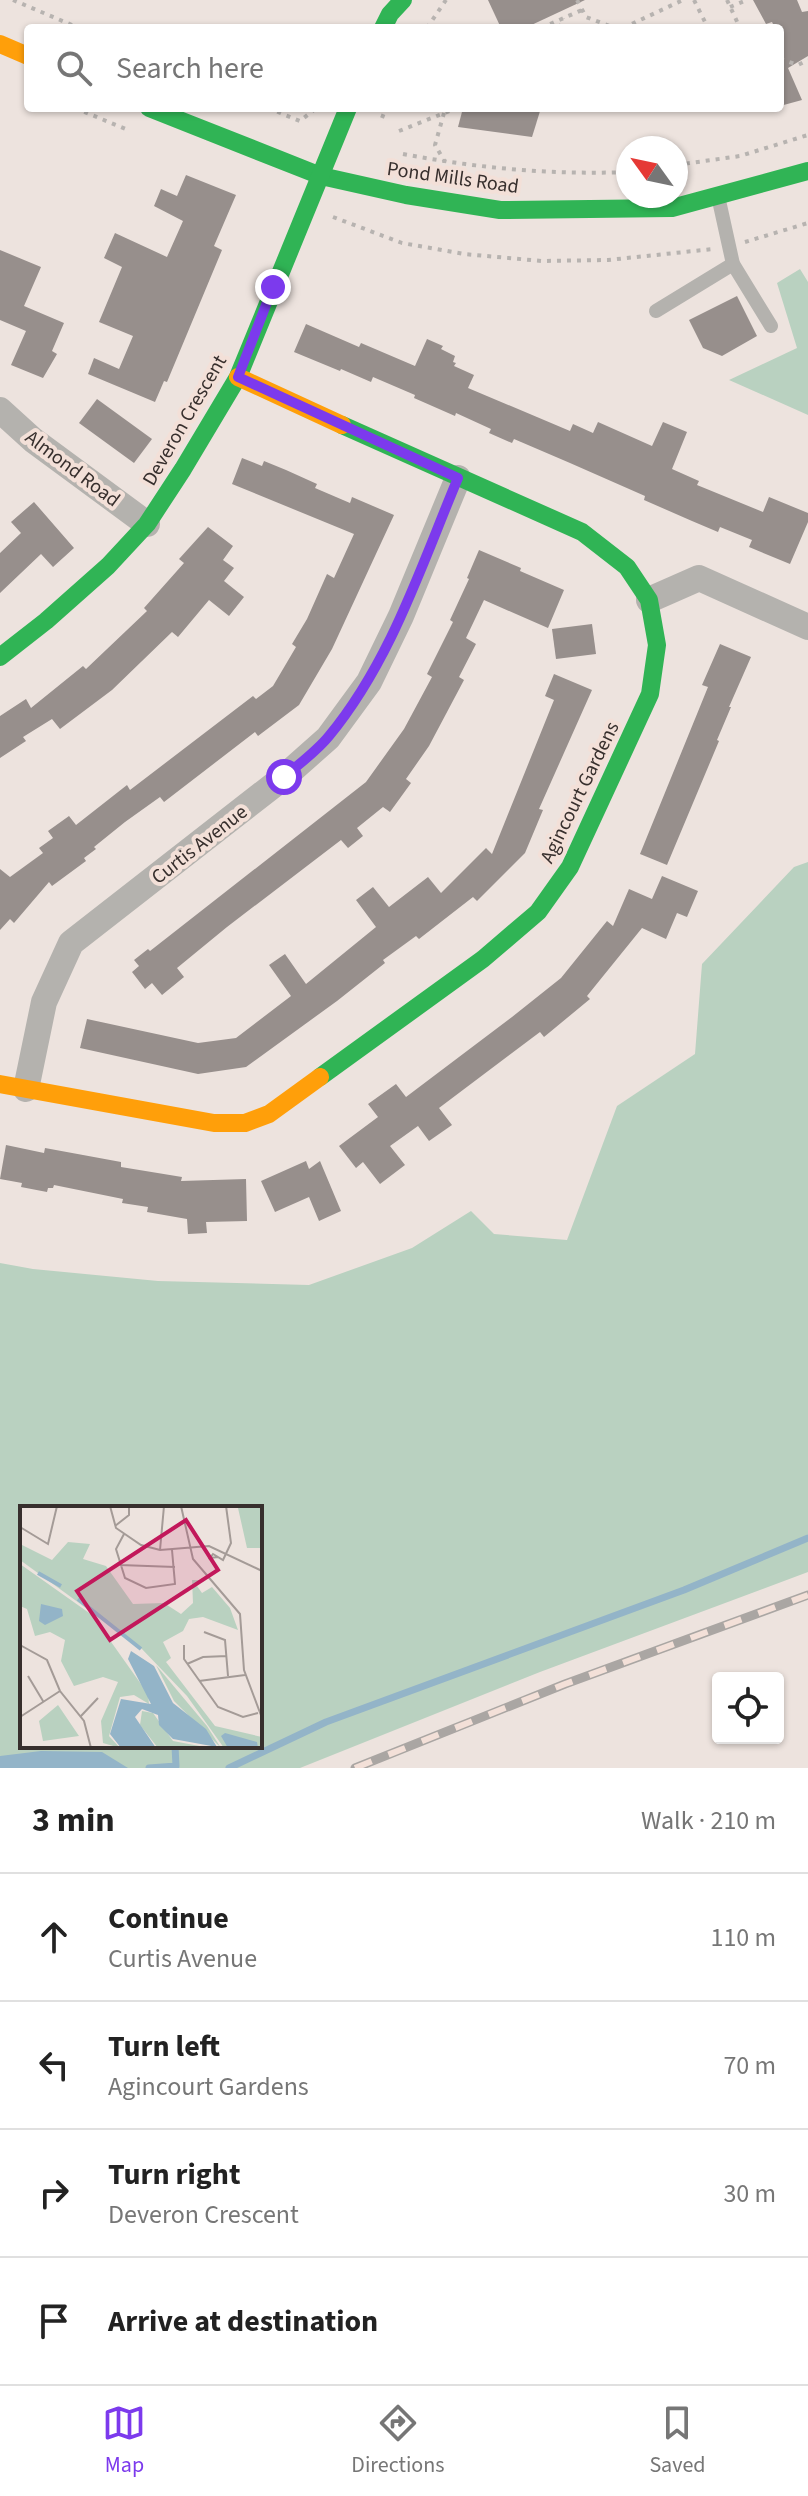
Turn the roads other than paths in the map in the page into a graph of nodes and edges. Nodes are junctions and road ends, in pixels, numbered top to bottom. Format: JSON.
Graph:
{"nodes":[{"id":1,"x":403,"y":0,"type":"edge"},
{"id":2,"x":385,"y":24,"type":"edge"},
{"id":3,"x":0,"y":44,"type":"edge"},
{"id":4,"x":24,"y":54,"type":"edge"},
{"id":5,"x":159,"y":112,"type":"edge"},
{"id":6,"x":346,"y":112,"type":"edge"},
{"id":7,"x":808,"y":171,"type":"edge"},
{"id":8,"x":321,"y":176,"type":"junction"},
{"id":9,"x":718,"y":195,"type":"junction"},
{"id":10,"x":733,"y":264,"type":"junction"},
{"id":11,"x":656,"y":311,"type":"dead end"},
{"id":12,"x":771,"y":326,"type":"dead end"},
{"id":13,"x":238,"y":377,"type":"junction"},
{"id":14,"x":0,"y":410,"type":"edge"},
{"id":15,"x":458,"y":478,"type":"junction"},
{"id":16,"x":147,"y":524,"type":"junction"},
{"id":17,"x":649,"y":600,"type":"junction"},
{"id":18,"x":808,"y":627,"type":"edge"},
{"id":19,"x":0,"y":657,"type":"edge"},
{"id":20,"x":13,"y":1086,"type":"edge"}],
"edges":[{"from":1,"to":2,"type":"street"},
{"from":3,"to":4,"type":"street"},
{"from":5,"to":8,"type":"street","name":"Pond Mills Road"},
{"from":6,"to":8,"type":"street","name":"Deveron Crescent"},
{"from":7,"to":9,"type":"street","name":"Pond Mills Road"},
{"from":8,"to":9,"type":"street","name":"Pond Mills Road"},
{"from":8,"to":13,"type":"street","name":"Deveron Crescent"},
{"from":9,"to":10,"type":"lane"},
{"from":10,"to":11,"type":"lane"},
{"from":10,"to":12,"type":"lane"},
{"from":13,"to":15,"type":"street","name":"Agincourt Gardens"},
{"from":13,"to":16,"type":"street","name":"Deveron Crescent"},
{"from":14,"to":16,"type":"street","name":"Almond Road"},
{"from":15,"to":17,"type":"street","name":"Agincourt Gardens"},
{"from":15,"to":20,"type":"street","name":"Curtis Avenue"},
{"from":16,"to":19,"type":"street","name":"Deveron Crescent"},
{"from":17,"to":18,"type":"street"},
{"from":17,"to":20,"type":"street","name":"Agincourt Gardens"}]}
